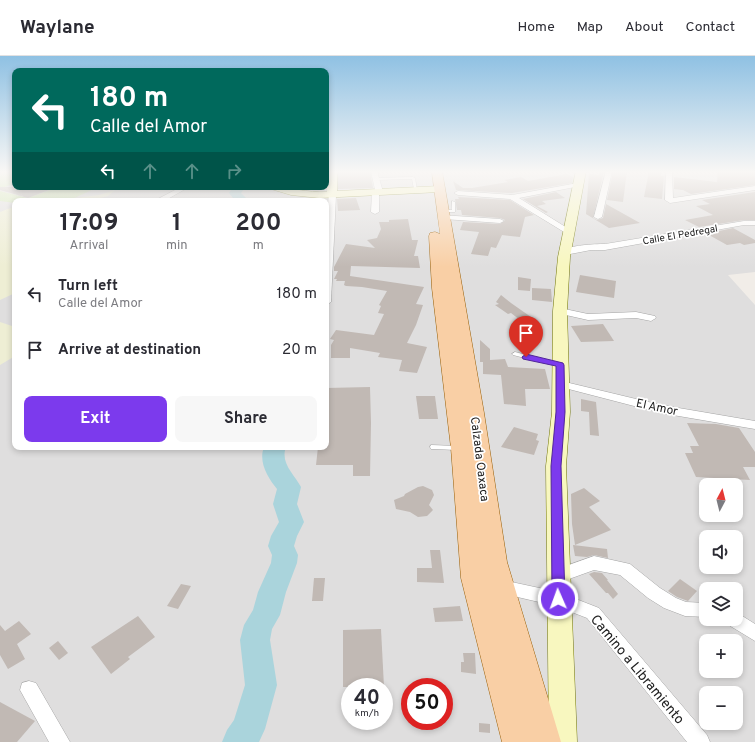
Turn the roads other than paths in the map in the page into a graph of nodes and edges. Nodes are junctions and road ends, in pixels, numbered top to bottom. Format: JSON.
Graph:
{"nodes":[{"id":1,"x":331,"y":203,"type":"edge"},
{"id":2,"x":376,"y":203,"type":"edge"},
{"id":3,"x":440,"y":203,"type":"edge"},
{"id":4,"x":441,"y":203,"type":"edge"},
{"id":5,"x":451,"y":203,"type":"edge"},
{"id":6,"x":522,"y":203,"type":"edge"},
{"id":7,"x":575,"y":203,"type":"edge"},
{"id":8,"x":601,"y":203,"type":"edge"},
{"id":9,"x":375,"y":212,"type":"dead end"},
{"id":10,"x":598,"y":217,"type":"dead end"},
{"id":11,"x":500,"y":221,"type":"dead end"},
{"id":12,"x":755,"y":223,"type":"edge"},
{"id":13,"x":329,"y":230,"type":"edge"},
{"id":14,"x":569,"y":232,"type":"junction"},
{"id":15,"x":565,"y":254,"type":"junction"},
{"id":16,"x":560,"y":311,"type":"junction"},
{"id":17,"x":651,"y":318,"type":"dead end"},
{"id":18,"x":515,"y":354,"type":"dead end"},
{"id":19,"x":560,"y":365,"type":"junction"},
{"id":20,"x":560,"y":384,"type":"junction"},
{"id":21,"x":755,"y":425,"type":"edge"},
{"id":22,"x":433,"y":447,"type":"dead end"},
{"id":23,"x":461,"y":448,"type":"junction"},
{"id":24,"x":558,"y":576,"type":"junction"},
{"id":25,"x":502,"y":587,"type":"junction"},
{"id":26,"x":558,"y":599,"type":"junction"},
{"id":27,"x":699,"y":610,"type":"edge"},
{"id":28,"x":743,"y":625,"type":"edge"},
{"id":29,"x":755,"y":633,"type":"edge"},
{"id":30,"x":28,"y":690,"type":"dead end"},
{"id":31,"x":60,"y":742,"type":"edge"},
{"id":32,"x":518,"y":742,"type":"edge"},
{"id":33,"x":545,"y":742,"type":"edge"},
{"id":34,"x":563,"y":742,"type":"edge"},
{"id":35,"x":700,"y":742,"type":"edge"}],
"edges":[{"from":1,"to":13,"type":"street"},
{"from":2,"to":9,"type":"street"},
{"from":3,"to":23,"type":"main road","name":"Calzada Oaxaca"},
{"from":4,"to":25,"type":"main road","name":"Calzada Oaxaca"},
{"from":5,"to":11,"type":"street"},
{"from":6,"to":14,"type":"street"},
{"from":7,"to":14,"type":"main road"},
{"from":8,"to":10,"type":"street"},
{"from":12,"to":15,"type":"street","name":"Calle El Pedregal"},
{"from":14,"to":15,"type":"main road"},
{"from":15,"to":16,"type":"main road"},
{"from":16,"to":17,"type":"street"},
{"from":16,"to":19,"type":"main road"},
{"from":18,"to":19,"type":"lane"},
{"from":19,"to":20,"type":"main road"},
{"from":20,"to":21,"type":"street","name":"El Amor"},
{"from":20,"to":24,"type":"main road"},
{"from":22,"to":23,"type":"lane"},
{"from":23,"to":32,"type":"main road","name":"Calzada Oaxaca"},
{"from":24,"to":26,"type":"main road"},
{"from":24,"to":27,"type":"street"},
{"from":25,"to":26,"type":"street","name":"Camino a Libramiento"},
{"from":25,"to":33,"type":"main road","name":"Calzada Oaxaca"},
{"from":26,"to":34,"type":"main road"},
{"from":26,"to":35,"type":"street","name":"Camino a Libramiento"},
{"from":28,"to":29,"type":"street"},
{"from":30,"to":31,"type":"street"}]}
